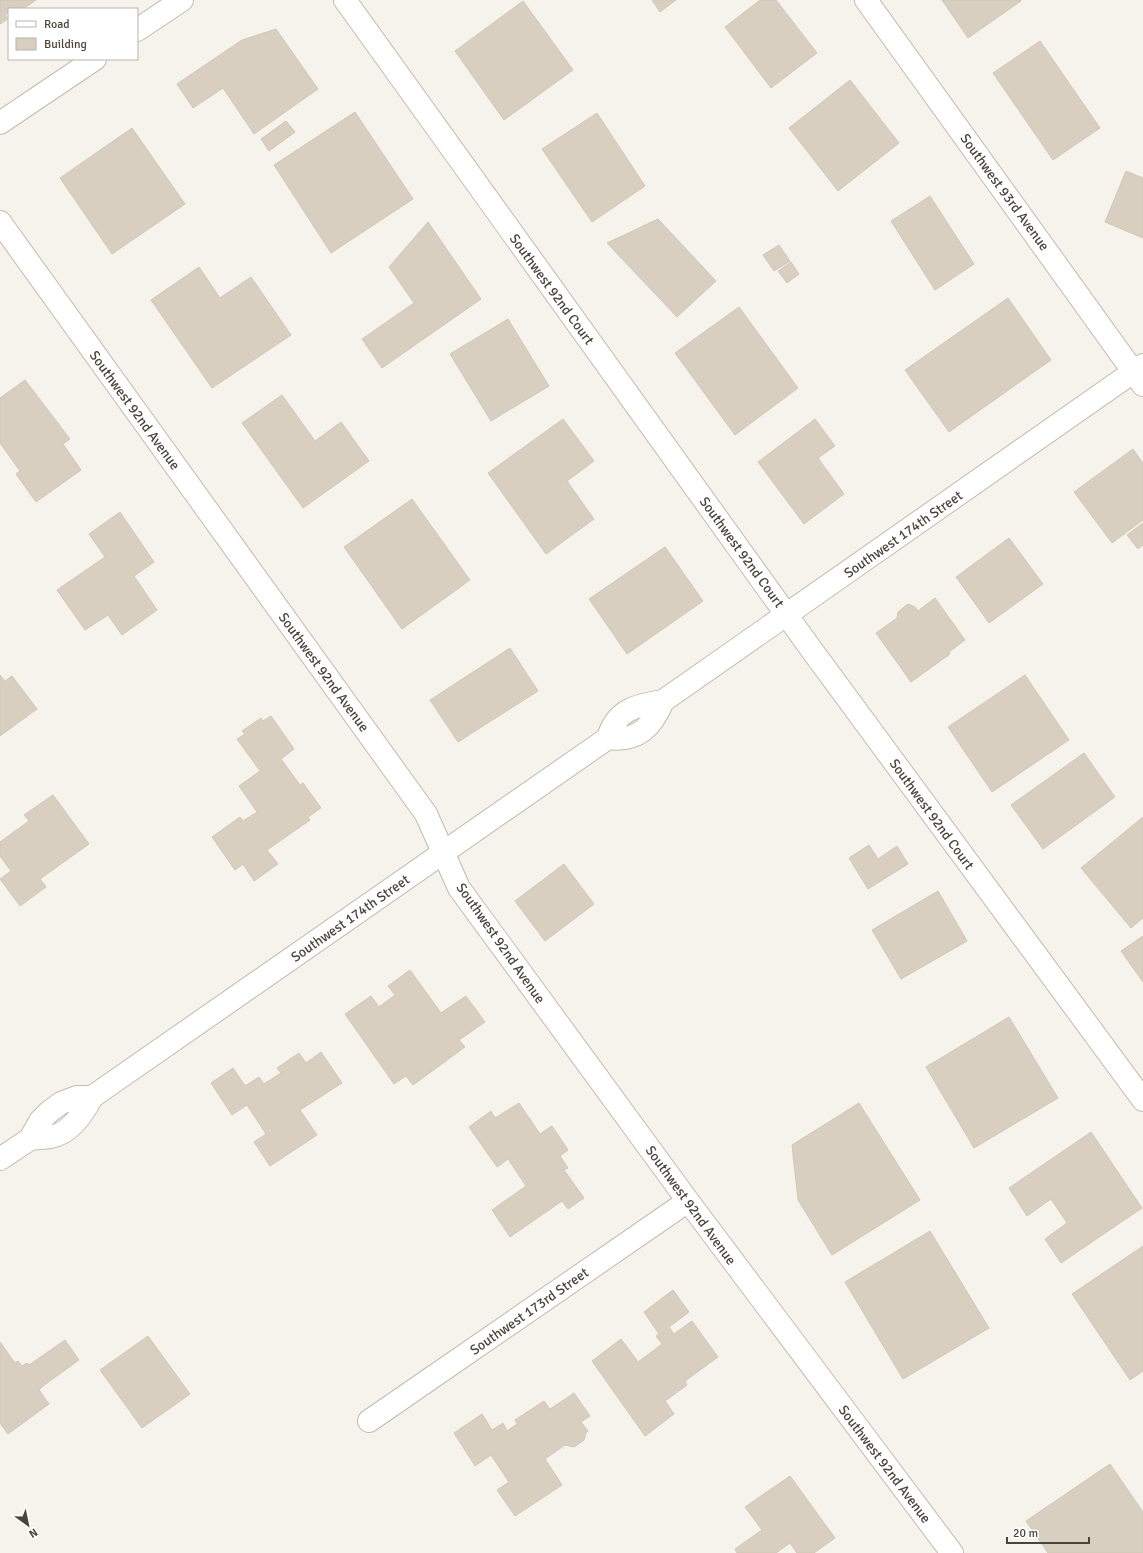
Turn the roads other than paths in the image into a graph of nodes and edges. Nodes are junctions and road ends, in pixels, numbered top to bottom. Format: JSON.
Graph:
{"nodes":[{"id":1,"x":182,"y":0,"type":"edge"},
{"id":2,"x":345,"y":0,"type":"edge"},
{"id":3,"x":866,"y":0,"type":"edge"},
{"id":4,"x":138,"y":29,"type":"edge"},
{"id":5,"x":94,"y":60,"type":"edge"},
{"id":6,"x":0,"y":123,"type":"edge"},
{"id":7,"x":0,"y":222,"type":"edge"},
{"id":8,"x":1140,"y":374,"type":"edge"},
{"id":9,"x":787,"y":615,"type":"junction"},
{"id":10,"x":443,"y":853,"type":"junction"},
{"id":11,"x":1143,"y":1100,"type":"edge"},
{"id":12,"x":0,"y":1160,"type":"edge"},
{"id":13,"x":688,"y":1201,"type":"junction"},
{"id":14,"x":369,"y":1421,"type":"dead end"},
{"id":15,"x":952,"y":1553,"type":"edge"}],
"edges":[{"from":1,"to":4,"type":"street"},
{"from":2,"to":9,"type":"street","name":"Southwest 92nd Court"},
{"from":3,"to":8,"type":"street","name":"Southwest 93rd Avenue"},
{"from":5,"to":6,"type":"street"},
{"from":7,"to":10,"type":"street","name":"Southwest 92nd Avenue"},
{"from":8,"to":9,"type":"street","name":"Southwest 174th Street"},
{"from":9,"to":10,"type":"street","name":"Southwest 174th Street"},
{"from":9,"to":11,"type":"street","name":"Southwest 92nd Court"},
{"from":10,"to":12,"type":"street","name":"Southwest 174th Street"},
{"from":10,"to":13,"type":"street","name":"Southwest 92nd Avenue"},
{"from":13,"to":14,"type":"street","name":"Southwest 173rd Street"},
{"from":13,"to":15,"type":"street","name":"Southwest 92nd Avenue"}]}
